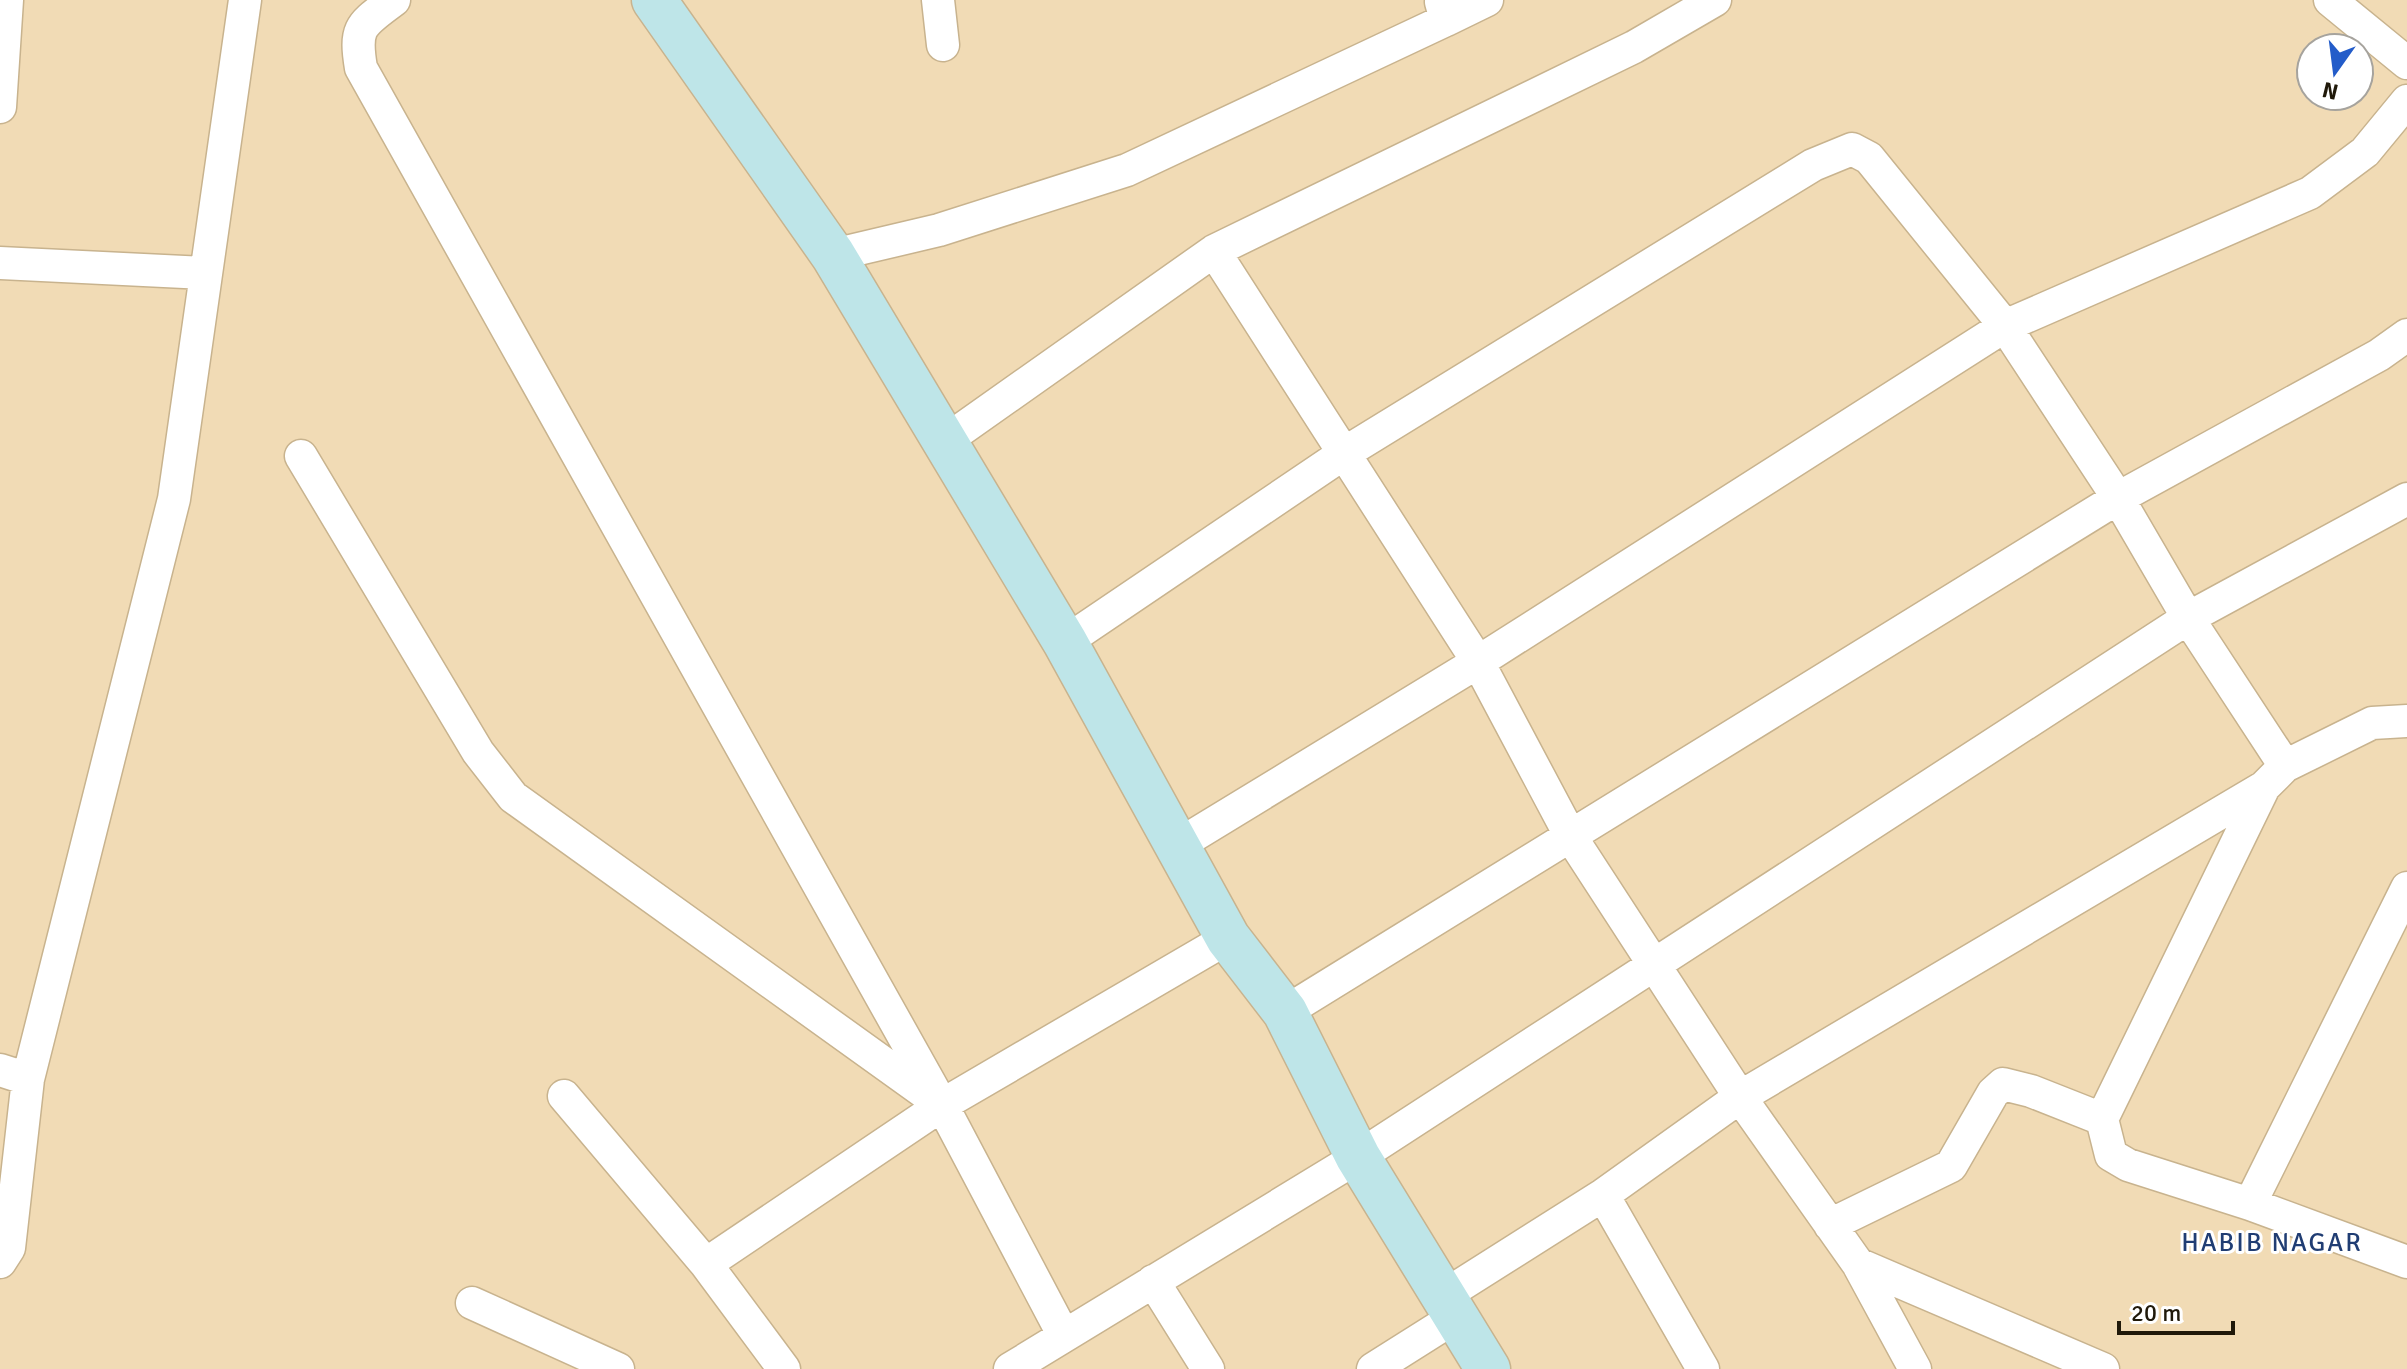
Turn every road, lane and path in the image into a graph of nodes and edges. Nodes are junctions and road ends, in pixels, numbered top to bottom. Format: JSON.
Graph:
{"nodes":[{"id":1,"x":7,"y":0,"type":"edge"},
{"id":2,"x":245,"y":0,"type":"edge"},
{"id":3,"x":394,"y":0,"type":"edge"},
{"id":4,"x":654,"y":0,"type":"edge"},
{"id":5,"x":938,"y":0,"type":"edge"},
{"id":6,"x":1487,"y":0,"type":"edge"},
{"id":7,"x":1715,"y":0,"type":"edge"},
{"id":8,"x":2330,"y":0,"type":"edge"},
{"id":9,"x":1443,"y":10,"type":"edge"},
{"id":10,"x":943,"y":45,"type":"dead end"},
{"id":11,"x":2407,"y":63,"type":"edge"},
{"id":12,"x":2407,"y":101,"type":"edge"},
{"id":13,"x":0,"y":107,"type":"edge"},
{"id":14,"x":1214,"y":251,"type":"junction"},
{"id":15,"x":833,"y":255,"type":"junction"},
{"id":16,"x":0,"y":263,"type":"edge"},
{"id":17,"x":205,"y":273,"type":"junction"},
{"id":18,"x":2005,"y":326,"type":"junction"},
{"id":19,"x":2407,"y":335,"type":"edge"},
{"id":20,"x":945,"y":441,"type":"junction"},
{"id":21,"x":1343,"y":454,"type":"junction"},
{"id":22,"x":301,"y":456,"type":"dead end"},
{"id":23,"x":2118,"y":498,"type":"junction"},
{"id":24,"x":2407,"y":499,"type":"edge"},
{"id":25,"x":2188,"y":618,"type":"junction"},
{"id":26,"x":1065,"y":642,"type":"junction"},
{"id":27,"x":1478,"y":662,"type":"junction"},
{"id":28,"x":2407,"y":721,"type":"edge"},
{"id":29,"x":2274,"y":777,"type":"junction"},
{"id":30,"x":1571,"y":837,"type":"junction"},
{"id":31,"x":1178,"y":845,"type":"junction"},
{"id":32,"x":2407,"y":888,"type":"edge"},
{"id":33,"x":1228,"y":938,"type":"junction"},
{"id":34,"x":1654,"y":967,"type":"junction"},
{"id":35,"x":1285,"y":1012,"type":"junction"},
{"id":36,"x":14,"y":1074,"type":"edge"},
{"id":37,"x":564,"y":1096,"type":"dead end"},
{"id":38,"x":1740,"y":1097,"type":"junction"},
{"id":39,"x":942,"y":1105,"type":"junction"},
{"id":40,"x":2102,"y":1119,"type":"junction"},
{"id":41,"x":1358,"y":1157,"type":"junction"},
{"id":42,"x":1603,"y":1195,"type":"junction"},
{"id":43,"x":2250,"y":1204,"type":"junction"},
{"id":44,"x":1830,"y":1225,"type":"junction"},
{"id":45,"x":2405,"y":1257,"type":"edge"},
{"id":46,"x":0,"y":1262,"type":"edge"},
{"id":47,"x":706,"y":1264,"type":"junction"},
{"id":48,"x":1858,"y":1264,"type":"junction"},
{"id":49,"x":1153,"y":1281,"type":"junction"},
{"id":50,"x":472,"y":1303,"type":"dead end"},
{"id":51,"x":1451,"y":1306,"type":"junction"},
{"id":52,"x":1064,"y":1336,"type":"junction"},
{"id":53,"x":775,"y":1366,"type":"edge"},
{"id":54,"x":618,"y":1369,"type":"edge"},
{"id":55,"x":1010,"y":1369,"type":"edge"},
{"id":56,"x":1208,"y":1369,"type":"edge"},
{"id":57,"x":1373,"y":1369,"type":"edge"},
{"id":58,"x":1488,"y":1369,"type":"edge"},
{"id":59,"x":1703,"y":1369,"type":"edge"},
{"id":60,"x":1915,"y":1369,"type":"edge"},
{"id":61,"x":2103,"y":1369,"type":"edge"}],
"edges":[{"from":1,"to":13,"type":"street"},
{"from":2,"to":17,"type":"street"},
{"from":3,"to":39,"type":"street"},
{"from":4,"to":15,"type":"street"},
{"from":5,"to":10,"type":"street"},
{"from":6,"to":9,"type":"street"},
{"from":7,"to":14,"type":"street"},
{"from":8,"to":11,"type":"street"},
{"from":9,"to":15,"type":"street"},
{"from":12,"to":18,"type":"street"},
{"from":14,"to":20,"type":"street"},
{"from":14,"to":21,"type":"street"},
{"from":15,"to":20,"type":"street"},
{"from":16,"to":17,"type":"street"},
{"from":17,"to":36,"type":"street"},
{"from":18,"to":21,"type":"street"},
{"from":18,"to":23,"type":"street"},
{"from":18,"to":27,"type":"street"},
{"from":19,"to":23,"type":"street"},
{"from":20,"to":26,"type":"street"},
{"from":21,"to":26,"type":"street"},
{"from":21,"to":27,"type":"street"},
{"from":22,"to":39,"type":"street"},
{"from":23,"to":25,"type":"street"},
{"from":23,"to":30,"type":"street"},
{"from":24,"to":25,"type":"street"},
{"from":25,"to":29,"type":"street"},
{"from":25,"to":34,"type":"street"},
{"from":26,"to":31,"type":"street"},
{"from":27,"to":30,"type":"street"},
{"from":27,"to":31,"type":"street"},
{"from":28,"to":29,"type":"street"},
{"from":29,"to":38,"type":"street"},
{"from":29,"to":40,"type":"street"},
{"from":30,"to":34,"type":"street"},
{"from":30,"to":35,"type":"street"},
{"from":31,"to":33,"type":"street"},
{"from":32,"to":43,"type":"street"},
{"from":33,"to":35,"type":"street"},
{"from":33,"to":39,"type":"street"},
{"from":34,"to":38,"type":"street"},
{"from":34,"to":41,"type":"street"},
{"from":35,"to":41,"type":"street"},
{"from":36,"to":46,"type":"street"},
{"from":37,"to":47,"type":"street"},
{"from":38,"to":42,"type":"street"},
{"from":38,"to":44,"type":"street"},
{"from":39,"to":47,"type":"street"},
{"from":39,"to":52,"type":"street"},
{"from":40,"to":43,"type":"street"},
{"from":40,"to":44,"type":"street"},
{"from":41,"to":49,"type":"street"},
{"from":41,"to":51,"type":"street"},
{"from":42,"to":51,"type":"street"},
{"from":42,"to":59,"type":"street"},
{"from":43,"to":45,"type":"street"},
{"from":44,"to":48,"type":"street"},
{"from":47,"to":53,"type":"street"},
{"from":48,"to":60,"type":"street"},
{"from":48,"to":61,"type":"street"},
{"from":49,"to":52,"type":"street"},
{"from":49,"to":56,"type":"street"},
{"from":50,"to":54,"type":"street"},
{"from":51,"to":57,"type":"street"},
{"from":51,"to":58,"type":"street"},
{"from":52,"to":55,"type":"street"}]}
